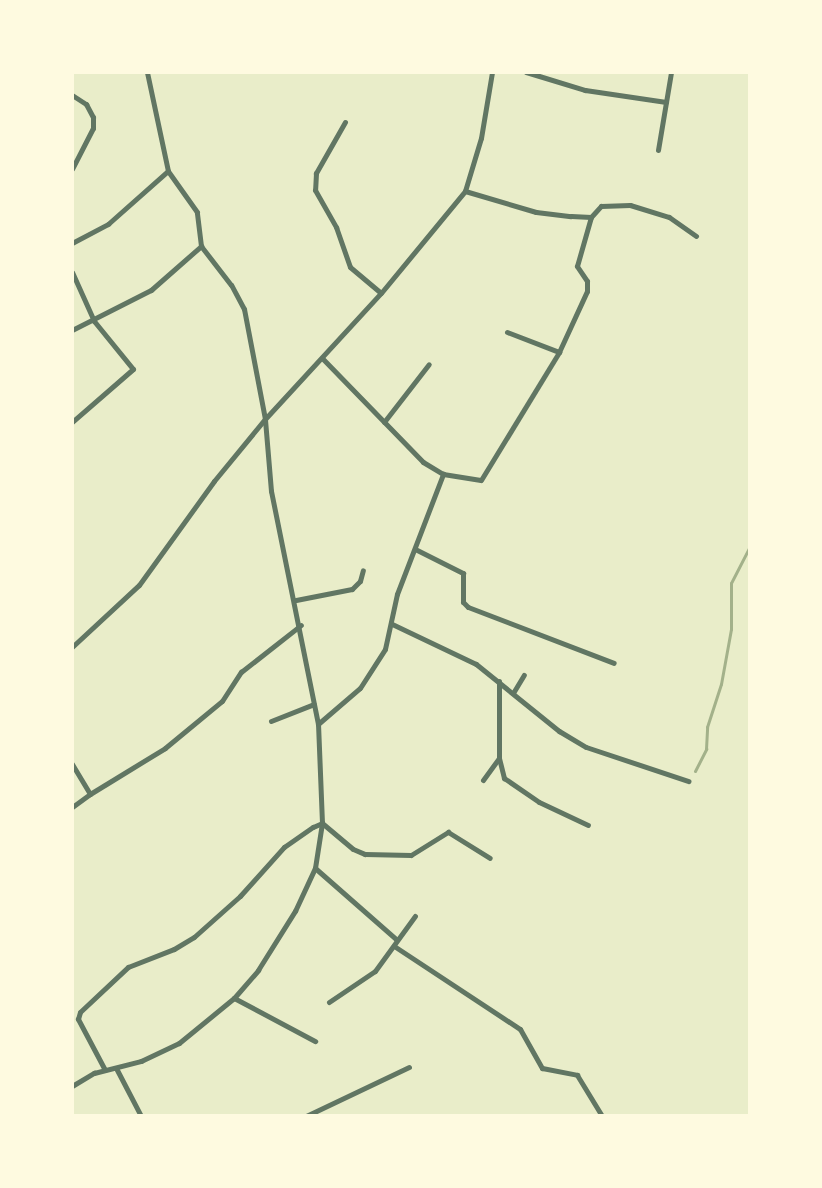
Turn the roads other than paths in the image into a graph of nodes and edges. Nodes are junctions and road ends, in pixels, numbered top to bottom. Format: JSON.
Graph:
{"nodes":[{"id":1,"x":147,"y":72,"type":"edge"},
{"id":2,"x":492,"y":72,"type":"edge"},
{"id":3,"x":526,"y":72,"type":"edge"},
{"id":4,"x":671,"y":72,"type":"edge"},
{"id":5,"x":72,"y":95,"type":"edge"},
{"id":6,"x":666,"y":102,"type":"junction"},
{"id":7,"x":345,"y":123,"type":"dead end"},
{"id":8,"x":658,"y":150,"type":"dead end"},
{"id":9,"x":72,"y":169,"type":"edge"},
{"id":10,"x":168,"y":171,"type":"junction"},
{"id":11,"x":465,"y":191,"type":"junction"},
{"id":12,"x":591,"y":217,"type":"junction"},
{"id":13,"x":696,"y":236,"type":"dead end"},
{"id":14,"x":72,"y":243,"type":"edge"},
{"id":15,"x":201,"y":246,"type":"junction"},
{"id":16,"x":72,"y":272,"type":"edge"},
{"id":17,"x":381,"y":293,"type":"junction"},
{"id":18,"x":94,"y":321,"type":"junction"},
{"id":19,"x":72,"y":330,"type":"edge"},
{"id":20,"x":507,"y":332,"type":"dead end"},
{"id":21,"x":559,"y":352,"type":"junction"},
{"id":22,"x":322,"y":358,"type":"junction"},
{"id":23,"x":429,"y":364,"type":"dead end"},
{"id":24,"x":266,"y":419,"type":"junction"},
{"id":25,"x":72,"y":422,"type":"edge"},
{"id":26,"x":384,"y":422,"type":"junction"},
{"id":27,"x":442,"y":474,"type":"junction"},
{"id":28,"x":415,"y":549,"type":"junction"},
{"id":29,"x":363,"y":570,"type":"dead end"},
{"id":30,"x":296,"y":600,"type":"junction"},
{"id":31,"x":392,"y":624,"type":"junction"},
{"id":32,"x":301,"y":625,"type":"junction"},
{"id":33,"x":72,"y":647,"type":"edge"},
{"id":34,"x":614,"y":663,"type":"dead end"},
{"id":35,"x":524,"y":675,"type":"dead end"},
{"id":36,"x":499,"y":681,"type":"junction"},
{"id":37,"x":513,"y":693,"type":"junction"},
{"id":38,"x":314,"y":704,"type":"junction"},
{"id":39,"x":271,"y":721,"type":"dead end"},
{"id":40,"x":318,"y":724,"type":"junction"},
{"id":41,"x":499,"y":758,"type":"junction"},
{"id":42,"x":72,"y":764,"type":"edge"},
{"id":43,"x":483,"y":780,"type":"dead end"},
{"id":44,"x":688,"y":781,"type":"dead end"},
{"id":45,"x":90,"y":794,"type":"junction"},
{"id":46,"x":72,"y":807,"type":"edge"},
{"id":47,"x":322,"y":823,"type":"junction"},
{"id":48,"x":588,"y":825,"type":"dead end"},
{"id":49,"x":490,"y":858,"type":"dead end"},
{"id":50,"x":315,"y":867,"type":"junction"},
{"id":51,"x":415,"y":916,"type":"dead end"},
{"id":52,"x":395,"y":943,"type":"junction"},
{"id":53,"x":234,"y":998,"type":"junction"},
{"id":54,"x":329,"y":1002,"type":"dead end"},
{"id":55,"x":315,"y":1041,"type":"dead end"},
{"id":56,"x":409,"y":1067,"type":"dead end"},
{"id":57,"x":116,"y":1068,"type":"junction"},
{"id":58,"x":105,"y":1070,"type":"junction"},
{"id":59,"x":72,"y":1086,"type":"edge"},
{"id":60,"x":141,"y":1116,"type":"edge"},
{"id":61,"x":306,"y":1116,"type":"edge"},
{"id":62,"x":602,"y":1116,"type":"edge"}],
"edges":[{"from":1,"to":10,"type":"street"},
{"from":2,"to":11,"type":"street"},
{"from":3,"to":6,"type":"street"},
{"from":4,"to":6,"type":"street"},
{"from":5,"to":9,"type":"street"},
{"from":6,"to":8,"type":"street"},
{"from":7,"to":17,"type":"street"},
{"from":10,"to":14,"type":"street"},
{"from":10,"to":15,"type":"street"},
{"from":11,"to":12,"type":"street"},
{"from":11,"to":17,"type":"street"},
{"from":12,"to":13,"type":"street"},
{"from":12,"to":21,"type":"street"},
{"from":15,"to":18,"type":"street"},
{"from":15,"to":24,"type":"street"},
{"from":16,"to":18,"type":"street"},
{"from":17,"to":22,"type":"street"},
{"from":18,"to":19,"type":"street"},
{"from":18,"to":25,"type":"street"},
{"from":20,"to":21,"type":"street"},
{"from":21,"to":27,"type":"street"},
{"from":22,"to":24,"type":"street"},
{"from":22,"to":26,"type":"street"},
{"from":23,"to":26,"type":"street"},
{"from":24,"to":30,"type":"street"},
{"from":24,"to":33,"type":"street"},
{"from":26,"to":27,"type":"street"},
{"from":27,"to":28,"type":"street"},
{"from":28,"to":31,"type":"street"},
{"from":28,"to":34,"type":"street"},
{"from":29,"to":30,"type":"street"},
{"from":30,"to":32,"type":"street"},
{"from":31,"to":36,"type":"street"},
{"from":31,"to":40,"type":"street"},
{"from":32,"to":38,"type":"street"},
{"from":32,"to":45,"type":"street"},
{"from":35,"to":37,"type":"street"},
{"from":36,"to":37,"type":"street"},
{"from":36,"to":41,"type":"street"},
{"from":37,"to":44,"type":"street"},
{"from":38,"to":39,"type":"street"},
{"from":38,"to":40,"type":"street"},
{"from":40,"to":47,"type":"street"},
{"from":41,"to":43,"type":"street"},
{"from":41,"to":48,"type":"street"},
{"from":42,"to":45,"type":"street"},
{"from":45,"to":46,"type":"street"},
{"from":47,"to":49,"type":"street"},
{"from":47,"to":50,"type":"street"},
{"from":47,"to":58,"type":"street"},
{"from":50,"to":52,"type":"street"},
{"from":50,"to":53,"type":"street"},
{"from":51,"to":52,"type":"street"},
{"from":52,"to":54,"type":"street"},
{"from":52,"to":62,"type":"street"},
{"from":53,"to":55,"type":"street"},
{"from":53,"to":57,"type":"street"},
{"from":56,"to":61,"type":"street"},
{"from":57,"to":58,"type":"street"},
{"from":57,"to":60,"type":"street"},
{"from":58,"to":59,"type":"street"}]}
